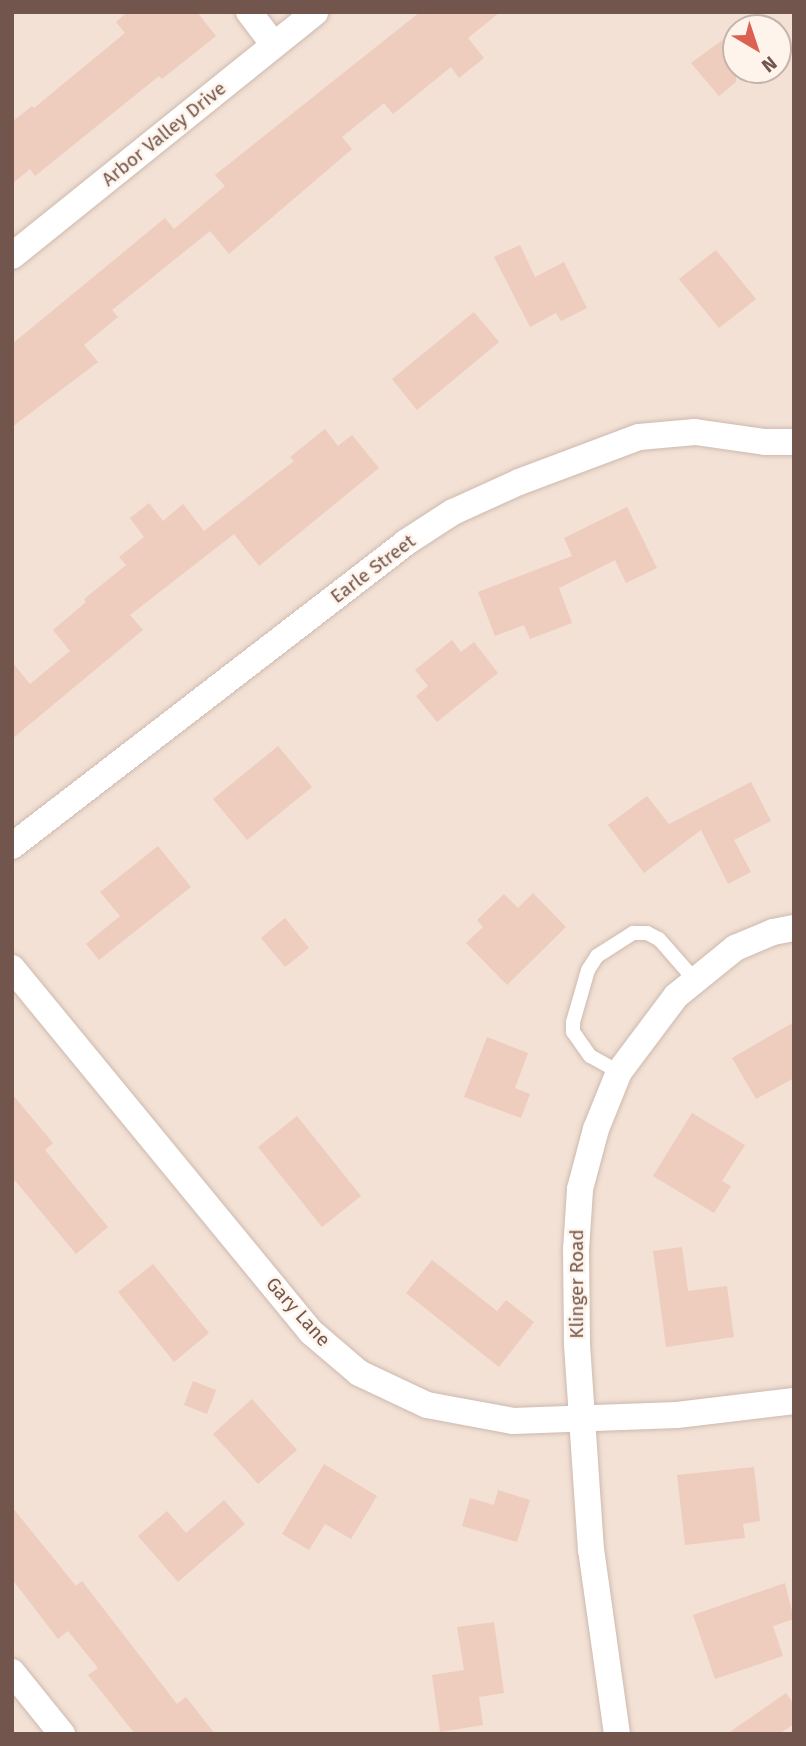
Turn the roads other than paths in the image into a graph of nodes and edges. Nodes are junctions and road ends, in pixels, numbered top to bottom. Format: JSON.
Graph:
{"nodes":[{"id":1,"x":249,"y":12,"type":"edge"},
{"id":2,"x":315,"y":12,"type":"edge"},
{"id":3,"x":274,"y":45,"type":"junction"},
{"id":4,"x":12,"y":256,"type":"edge"},
{"id":5,"x":794,"y":442,"type":"edge"},
{"id":6,"x":12,"y":846,"type":"edge"},
{"id":7,"x":794,"y":928,"type":"edge"},
{"id":8,"x":12,"y":968,"type":"edge"},
{"id":9,"x":694,"y":979,"type":"junction"},
{"id":10,"x":619,"y":1073,"type":"junction"},
{"id":11,"x":794,"y":1401,"type":"edge"},
{"id":12,"x":582,"y":1419,"type":"junction"},
{"id":13,"x":12,"y":1672,"type":"edge"},
{"id":14,"x":62,"y":1734,"type":"edge"},
{"id":15,"x":617,"y":1734,"type":"edge"}],
"edges":[{"from":1,"to":3,"type":"street"},
{"from":2,"to":3,"type":"street","name":"Arbor Valley Drive"},
{"from":3,"to":4,"type":"street","name":"Arbor Valley Drive"},
{"from":5,"to":6,"type":"street","name":"Earle Street"},
{"from":7,"to":9,"type":"street","name":"Klinger Road"},
{"from":8,"to":12,"type":"street","name":"Gary Lane"},
{"from":9,"to":10,"type":"street","name":"Klinger Road"},
{"from":9,"to":10,"type":"lane"},
{"from":10,"to":12,"type":"street","name":"Klinger Road"},
{"from":11,"to":12,"type":"street","name":"Gary Lane"},
{"from":12,"to":15,"type":"street","name":"Klinger Road"},
{"from":13,"to":14,"type":"street"}]}
